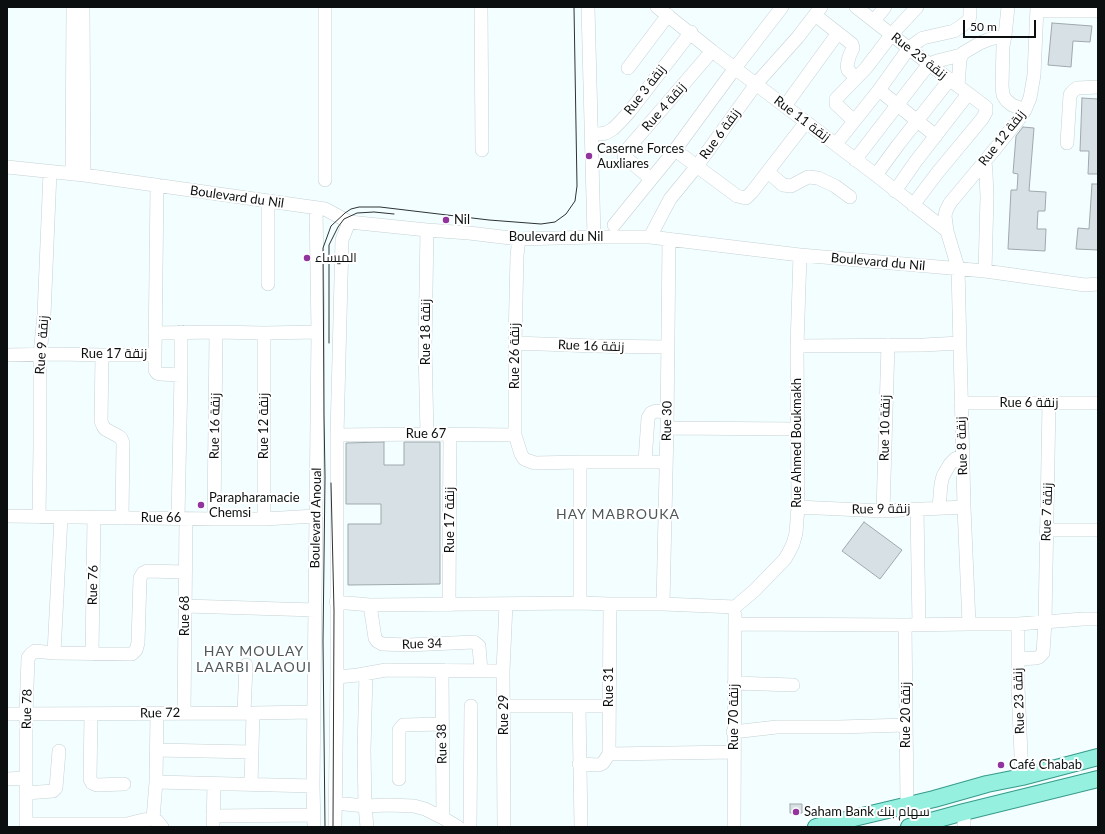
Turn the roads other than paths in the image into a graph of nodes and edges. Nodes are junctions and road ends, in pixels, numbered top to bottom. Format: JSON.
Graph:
{"nodes":[{"id":1,"x":73,"y":7,"type":"edge"},
{"id":2,"x":83,"y":7,"type":"edge"},
{"id":3,"x":325,"y":7,"type":"edge"},
{"id":4,"x":481,"y":7,"type":"edge"},
{"id":5,"x":588,"y":7,"type":"edge"},
{"id":6,"x":657,"y":7,"type":"edge"},
{"id":7,"x":782,"y":7,"type":"edge"},
{"id":8,"x":856,"y":7,"type":"edge"},
{"id":9,"x":885,"y":7,"type":"edge"},
{"id":10,"x":917,"y":7,"type":"edge"},
{"id":11,"x":970,"y":7,"type":"edge"},
{"id":12,"x":1008,"y":7,"type":"edge"},
{"id":13,"x":1037,"y":9,"type":"edge"},
{"id":14,"x":818,"y":11,"type":"edge"},
{"id":15,"x":1098,"y":11,"type":"edge"},
{"id":16,"x":668,"y":15,"type":"junction"},
{"id":17,"x":874,"y":21,"type":"junction"},
{"id":18,"x":691,"y":32,"type":"junction"},
{"id":19,"x":838,"y":33,"type":"junction"},
{"id":20,"x":892,"y":34,"type":"junction"},
{"id":21,"x":1006,"y":36,"type":"junction"},
{"id":22,"x":910,"y":48,"type":"junction"},
{"id":23,"x":712,"y":51,"type":"junction"},
{"id":24,"x":961,"y":55,"type":"junction"},
{"id":25,"x":929,"y":64,"type":"junction"},
{"id":26,"x":628,"y":68,"type":"dead end"},
{"id":27,"x":735,"y":68,"type":"junction"},
{"id":28,"x":856,"y":78,"type":"junction"},
{"id":29,"x":954,"y":83,"type":"junction"},
{"id":30,"x":756,"y":84,"type":"junction"},
{"id":31,"x":1098,"y":88,"type":"edge"},
{"id":32,"x":878,"y":90,"type":"junction"},
{"id":33,"x":968,"y":94,"type":"junction"},
{"id":34,"x":1004,"y":98,"type":"junction"},
{"id":35,"x":983,"y":104,"type":"junction"},
{"id":36,"x":898,"y":105,"type":"junction"},
{"id":37,"x":785,"y":106,"type":"junction"},
{"id":38,"x":1025,"y":110,"type":"junction"},
{"id":39,"x":917,"y":120,"type":"junction"},
{"id":40,"x":854,"y":121,"type":"junction"},
{"id":41,"x":806,"y":122,"type":"junction"},
{"id":42,"x":591,"y":133,"type":"junction"},
{"id":43,"x":936,"y":136,"type":"junction"},
{"id":44,"x":1068,"y":143,"type":"dead end"},
{"id":45,"x":836,"y":144,"type":"junction"},
{"id":46,"x":482,"y":150,"type":"dead end"},
{"id":47,"x":675,"y":150,"type":"junction"},
{"id":48,"x":855,"y":160,"type":"junction"},
{"id":49,"x":985,"y":161,"type":"junction"},
{"id":50,"x":696,"y":166,"type":"junction"},
{"id":51,"x":7,"y":167,"type":"edge"},
{"id":52,"x":50,"y":172,"type":"junction"},
{"id":53,"x":768,"y":172,"type":"junction"},
{"id":54,"x":78,"y":175,"type":"junction"},
{"id":55,"x":876,"y":175,"type":"junction"},
{"id":56,"x":651,"y":179,"type":"junction"},
{"id":57,"x":325,"y":180,"type":"dead end"},
{"id":58,"x":157,"y":185,"type":"junction"},
{"id":59,"x":895,"y":191,"type":"junction"},
{"id":60,"x":850,"y":197,"type":"dead end"},
{"id":61,"x":268,"y":201,"type":"junction"},
{"id":62,"x":913,"y":205,"type":"junction"},
{"id":63,"x":316,"y":208,"type":"junction"},
{"id":64,"x":593,"y":209,"type":"junction"},
{"id":65,"x":946,"y":211,"type":"joint"},
{"id":66,"x":349,"y":222,"type":"junction"},
{"id":67,"x":614,"y":225,"type":"junction"},
{"id":68,"x":427,"y":230,"type":"junction"},
{"id":69,"x":947,"y":231,"type":"junction"},
{"id":70,"x":594,"y":237,"type":"junction"},
{"id":71,"x":650,"y":237,"type":"junction"},
{"id":72,"x":519,"y":239,"type":"junction"},
{"id":73,"x":669,"y":239,"type":"junction"},
{"id":74,"x":800,"y":255,"type":"junction"},
{"id":75,"x":958,"y":268,"type":"junction"},
{"id":76,"x":985,"y":271,"type":"junction"},
{"id":77,"x":268,"y":284,"type":"dead end"},
{"id":78,"x":1098,"y":284,"type":"edge"},
{"id":79,"x":1085,"y":285,"type":"junction"},
{"id":80,"x":1098,"y":291,"type":"edge"},
{"id":81,"x":181,"y":332,"type":"junction"},
{"id":82,"x":216,"y":332,"type":"junction"},
{"id":83,"x":318,"y":332,"type":"junction"},
{"id":84,"x":155,"y":333,"type":"junction"},
{"id":85,"x":264,"y":333,"type":"junction"},
{"id":86,"x":515,"y":343,"type":"junction"},
{"id":87,"x":959,"y":343,"type":"junction"},
{"id":88,"x":888,"y":344,"type":"junction"},
{"id":89,"x":668,"y":346,"type":"junction"},
{"id":90,"x":797,"y":346,"type":"junction"},
{"id":91,"x":40,"y":354,"type":"junction"},
{"id":92,"x":155,"y":354,"type":"junction"},
{"id":93,"x":7,"y":355,"type":"edge"},
{"id":94,"x":102,"y":355,"type":"junction"},
{"id":95,"x":181,"y":376,"type":"junction"},
{"id":96,"x":961,"y":403,"type":"junction"},
{"id":97,"x":1049,"y":403,"type":"junction"},
{"id":98,"x":1098,"y":403,"type":"edge"},
{"id":99,"x":667,"y":412,"type":"junction"},
{"id":100,"x":667,"y":428,"type":"junction"},
{"id":101,"x":797,"y":429,"type":"junction"},
{"id":102,"x":427,"y":434,"type":"junction"},
{"id":103,"x":450,"y":434,"type":"junction"},
{"id":104,"x":337,"y":435,"type":"junction"},
{"id":105,"x":515,"y":435,"type":"junction"},
{"id":106,"x":963,"y":455,"type":"junction"},
{"id":107,"x":580,"y":462,"type":"junction"},
{"id":108,"x":645,"y":462,"type":"junction"},
{"id":109,"x":666,"y":462,"type":"junction"},
{"id":110,"x":798,"y":507,"type":"junction"},
{"id":111,"x":964,"y":507,"type":"junction"},
{"id":112,"x":939,"y":508,"type":"junction"},
{"id":113,"x":917,"y":509,"type":"junction"},
{"id":114,"x":883,"y":511,"type":"junction"},
{"id":115,"x":7,"y":516,"type":"edge"},
{"id":116,"x":316,"y":516,"type":"junction"},
{"id":117,"x":39,"y":517,"type":"junction"},
{"id":118,"x":61,"y":517,"type":"junction"},
{"id":119,"x":94,"y":517,"type":"junction"},
{"id":120,"x":122,"y":518,"type":"junction"},
{"id":121,"x":182,"y":518,"type":"junction"},
{"id":122,"x":214,"y":519,"type":"junction"},
{"id":123,"x":264,"y":519,"type":"junction"},
{"id":124,"x":1046,"y":530,"type":"junction"},
{"id":125,"x":1098,"y":530,"type":"edge"},
{"id":126,"x":185,"y":572,"type":"junction"},
{"id":127,"x":336,"y":602,"type":"junction"},
{"id":128,"x":580,"y":603,"type":"junction"},
{"id":129,"x":506,"y":604,"type":"junction"},
{"id":130,"x":610,"y":604,"type":"junction"},
{"id":131,"x":663,"y":604,"type":"junction"},
{"id":132,"x":370,"y":605,"type":"junction"},
{"id":133,"x":449,"y":605,"type":"junction"},
{"id":134,"x":185,"y":606,"type":"junction"},
{"id":135,"x":735,"y":607,"type":"junction"},
{"id":136,"x":315,"y":610,"type":"junction"},
{"id":137,"x":1098,"y":619,"type":"edge"},
{"id":138,"x":1045,"y":622,"type":"junction"},
{"id":139,"x":735,"y":624,"type":"junction"},
{"id":140,"x":969,"y":624,"type":"junction"},
{"id":141,"x":1018,"y":624,"type":"junction"},
{"id":142,"x":905,"y":625,"type":"junction"},
{"id":143,"x":920,"y":625,"type":"junction"},
{"id":144,"x":54,"y":653,"type":"junction"},
{"id":145,"x":92,"y":654,"type":"junction"},
{"id":146,"x":1018,"y":659,"type":"junction"},
{"id":147,"x":246,"y":665,"type":"dead end"},
{"id":148,"x":442,"y":670,"type":"junction"},
{"id":149,"x":481,"y":671,"type":"junction"},
{"id":150,"x":503,"y":671,"type":"junction"},
{"id":151,"x":366,"y":674,"type":"junction"},
{"id":152,"x":337,"y":677,"type":"junction"},
{"id":153,"x":734,"y":683,"type":"junction"},
{"id":154,"x":793,"y":685,"type":"dead end"},
{"id":155,"x":471,"y":706,"type":"dead end"},
{"id":156,"x":504,"y":706,"type":"junction"},
{"id":157,"x":579,"y":706,"type":"junction"},
{"id":158,"x":609,"y":706,"type":"junction"},
{"id":159,"x":314,"y":712,"type":"junction"},
{"id":160,"x":157,"y":713,"type":"junction"},
{"id":161,"x":184,"y":713,"type":"junction"},
{"id":162,"x":249,"y":713,"type":"junction"},
{"id":163,"x":7,"y":714,"type":"edge"},
{"id":164,"x":26,"y":714,"type":"junction"},
{"id":165,"x":91,"y":714,"type":"junction"},
{"id":166,"x":442,"y":724,"type":"junction"},
{"id":167,"x":906,"y":725,"type":"junction"},
{"id":168,"x":734,"y":732,"type":"junction"},
{"id":169,"x":156,"y":750,"type":"junction"},
{"id":170,"x":59,"y":751,"type":"dead end"},
{"id":171,"x":252,"y":752,"type":"junction"},
{"id":172,"x":734,"y":752,"type":"junction"},
{"id":173,"x":609,"y":754,"type":"junction"},
{"id":174,"x":1098,"y":758,"type":"edge"},
{"id":175,"x":579,"y":764,"type":"junction"},
{"id":176,"x":1022,"y":777,"type":"junction"},
{"id":177,"x":26,"y":778,"type":"junction"},
{"id":178,"x":1098,"y":778,"type":"edge"},
{"id":179,"x":7,"y":779,"type":"edge"},
{"id":180,"x":399,"y":779,"type":"dead end"},
{"id":181,"x":156,"y":782,"type":"junction"},
{"id":182,"x":124,"y":784,"type":"dead end"},
{"id":183,"x":214,"y":784,"type":"junction"},
{"id":184,"x":251,"y":785,"type":"junction"},
{"id":185,"x":313,"y":786,"type":"junction"},
{"id":186,"x":26,"y":793,"type":"junction"},
{"id":187,"x":335,"y":803,"type":"junction"},
{"id":188,"x":907,"y":805,"type":"junction"},
{"id":189,"x":365,"y":806,"type":"junction"},
{"id":190,"x":443,"y":818,"type":"junction"},
{"id":191,"x":964,"y":820,"type":"edge"},
{"id":192,"x":213,"y":821,"type":"edge"},
{"id":193,"x":314,"y":821,"type":"edge"},
{"id":194,"x":158,"y":823,"type":"edge"},
{"id":195,"x":26,"y":825,"type":"edge"},
{"id":196,"x":127,"y":826,"type":"edge"},
{"id":197,"x":335,"y":827,"type":"edge"},
{"id":198,"x":367,"y":827,"type":"edge"},
{"id":199,"x":458,"y":827,"type":"edge"},
{"id":200,"x":470,"y":827,"type":"edge"},
{"id":201,"x":504,"y":827,"type":"edge"},
{"id":202,"x":581,"y":827,"type":"edge"},
{"id":203,"x":734,"y":827,"type":"edge"},
{"id":204,"x":816,"y":827,"type":"edge"},
{"id":205,"x":909,"y":827,"type":"edge"}],
"edges":[{"from":1,"to":54,"type":"street"},
{"from":2,"to":54,"type":"street"},
{"from":3,"to":57,"type":"street"},
{"from":4,"to":46,"type":"street"},
{"from":5,"to":42,"type":"street"},
{"from":6,"to":16,"type":"street","name":"Rue 11 زنقة"},
{"from":7,"to":27,"type":"street"},
{"from":8,"to":17,"type":"street","name":"Rue 23 زنقة"},
{"from":9,"to":17,"type":"street"},
{"from":10,"to":20,"type":"street"},
{"from":11,"to":22,"type":"street"},
{"from":12,"to":21,"type":"street"},
{"from":13,"to":15,"type":"street"},
{"from":13,"to":38,"type":"street","name":"Rue 12 زنقة"},
{"from":14,"to":19,"type":"street"},
{"from":14,"to":30,"type":"street","name":"Rue 6 زنقة"},
{"from":16,"to":18,"type":"street","name":"Rue 11 زنقة"},
{"from":16,"to":26,"type":"street"},
{"from":17,"to":20,"type":"street","name":"Rue 23 زنقة"},
{"from":18,"to":23,"type":"street","name":"Rue 11 زنقة"},
{"from":18,"to":42,"type":"street","name":"Rue 3 زنقة"},
{"from":19,"to":28,"type":"street"},
{"from":19,"to":37,"type":"street"},
{"from":20,"to":22,"type":"street","name":"Rue 23 زنقة"},
{"from":20,"to":28,"type":"street"},
{"from":21,"to":24,"type":"street"},
{"from":21,"to":34,"type":"street"},
{"from":22,"to":25,"type":"street","name":"Rue 23 زنقة"},
{"from":22,"to":32,"type":"street"},
{"from":23,"to":27,"type":"street","name":"Rue 11 زنقة"},
{"from":23,"to":56,"type":"street","name":"Rue 4 زنقة"},
{"from":24,"to":25,"type":"street"},
{"from":24,"to":29,"type":"street"},
{"from":25,"to":29,"type":"street","name":"Rue 23 زنقة"},
{"from":25,"to":36,"type":"street"},
{"from":27,"to":30,"type":"street","name":"Rue 11 زنقة"},
{"from":27,"to":47,"type":"street"},
{"from":28,"to":40,"type":"street"},
{"from":29,"to":33,"type":"street","name":"Rue 23 زنقة"},
{"from":29,"to":39,"type":"street"},
{"from":30,"to":37,"type":"street","name":"Rue 11 زنقة"},
{"from":30,"to":50,"type":"street","name":"Rue 6 زنقة"},
{"from":31,"to":44,"type":"street"},
{"from":32,"to":36,"type":"street"},
{"from":32,"to":40,"type":"street"},
{"from":33,"to":35,"type":"street","name":"Rue 23 زنقة"},
{"from":33,"to":43,"type":"street"},
{"from":34,"to":35,"type":"street"},
{"from":34,"to":38,"type":"street"},
{"from":35,"to":62,"type":"street"},
{"from":36,"to":39,"type":"street"},
{"from":36,"to":48,"type":"street"},
{"from":37,"to":41,"type":"street","name":"Rue 11 زنقة"},
{"from":38,"to":49,"type":"street","name":"Rue 12 زنقة"},
{"from":39,"to":43,"type":"street"},
{"from":39,"to":55,"type":"street"},
{"from":40,"to":45,"type":"street"},
{"from":41,"to":45,"type":"street","name":"Rue 11 زنقة"},
{"from":41,"to":53,"type":"street"},
{"from":42,"to":64,"type":"street"},
{"from":43,"to":59,"type":"street"},
{"from":45,"to":48,"type":"street","name":"Rue 11 زنقة"},
{"from":47,"to":50,"type":"street"},
{"from":47,"to":56,"type":"street"},
{"from":48,"to":55,"type":"street","name":"Rue 11 زنقة"},
{"from":49,"to":65,"type":"street","name":"Rue 12 زنقة"},
{"from":49,"to":76,"type":"street"},
{"from":50,"to":53,"type":"street"},
{"from":50,"to":71,"type":"street","name":"Rue 6 زنقة"},
{"from":51,"to":52,"type":"street","name":"Boulevard du Nil"},
{"from":52,"to":54,"type":"street","name":"Boulevard du Nil"},
{"from":52,"to":91,"type":"street","name":"Rue 9 زنقة"},
{"from":53,"to":60,"type":"street"},
{"from":54,"to":58,"type":"street","name":"Boulevard du Nil"},
{"from":55,"to":59,"type":"street","name":"Rue 11 زنقة"},
{"from":56,"to":67,"type":"street"},
{"from":58,"to":61,"type":"street","name":"Boulevard du Nil"},
{"from":58,"to":84,"type":"street"},
{"from":59,"to":62,"type":"street","name":"Rue 11 زنقة"},
{"from":61,"to":63,"type":"street","name":"Boulevard du Nil"},
{"from":61,"to":77,"type":"street"},
{"from":62,"to":69,"type":"street","name":"Rue 11 زنقة"},
{"from":63,"to":66,"type":"street","name":"Boulevard du Nil"},
{"from":63,"to":83,"type":"street","name":"Boulevard Anoual"},
{"from":64,"to":67,"type":"street"},
{"from":64,"to":70,"type":"street"},
{"from":65,"to":69,"type":"street","name":"Rue 8 زنقة"},
{"from":66,"to":68,"type":"street","name":"Boulevard du Nil"},
{"from":66,"to":104,"type":"street","name":"Boulevard Anoual"},
{"from":67,"to":71,"type":"street"},
{"from":68,"to":72,"type":"street","name":"Boulevard du Nil"},
{"from":68,"to":102,"type":"street","name":"Rue 18 زنقة"},
{"from":69,"to":75,"type":"street","name":"Rue 8 زنقة"},
{"from":70,"to":71,"type":"street","name":"Boulevard du Nil"},
{"from":70,"to":72,"type":"street","name":"Boulevard du Nil"},
{"from":71,"to":73,"type":"street","name":"Boulevard du Nil"},
{"from":72,"to":86,"type":"street","name":"Rue 26 زنقة"},
{"from":73,"to":74,"type":"street","name":"Boulevard du Nil"},
{"from":73,"to":89,"type":"street","name":"Rue 30"},
{"from":74,"to":75,"type":"street","name":"Boulevard du Nil"},
{"from":74,"to":90,"type":"street","name":"Rue Ahmed Boukmakh"},
{"from":75,"to":76,"type":"street","name":"Boulevard du Nil"},
{"from":75,"to":87,"type":"street","name":"Rue 8 زنقة"},
{"from":76,"to":79,"type":"street","name":"Boulevard du Nil"},
{"from":78,"to":79,"type":"street","name":"Boulevard du Nil"},
{"from":79,"to":80,"type":"street","name":"Boulevard du Nil"},
{"from":81,"to":82,"type":"street"},
{"from":81,"to":84,"type":"street"},
{"from":81,"to":95,"type":"street"},
{"from":82,"to":85,"type":"street"},
{"from":82,"to":122,"type":"street","name":"Rue 16 زنقة"},
{"from":83,"to":85,"type":"street"},
{"from":83,"to":116,"type":"street","name":"Boulevard Anoual"},
{"from":84,"to":92,"type":"street"},
{"from":85,"to":123,"type":"street","name":"Rue 12 زنقة"},
{"from":86,"to":89,"type":"street","name":"Rue 16 زنقة"},
{"from":86,"to":105,"type":"street","name":"Rue 26 زنقة"},
{"from":87,"to":88,"type":"street"},
{"from":87,"to":96,"type":"street","name":"Rue 8 زنقة"},
{"from":88,"to":90,"type":"street"},
{"from":88,"to":114,"type":"street","name":"Rue 10 زنقة"},
{"from":89,"to":99,"type":"street","name":"Rue 30"},
{"from":90,"to":101,"type":"street","name":"Rue Ahmed Boukmakh"},
{"from":91,"to":93,"type":"street","name":"Rue 17 زنقة"},
{"from":91,"to":94,"type":"street","name":"Rue 17 زنقة"},
{"from":91,"to":117,"type":"street","name":"Rue 9 زنقة"},
{"from":92,"to":94,"type":"street","name":"Rue 17 زنقة"},
{"from":92,"to":95,"type":"street","name":"Rue 17 زنقة"},
{"from":94,"to":120,"type":"street"},
{"from":95,"to":121,"type":"street"},
{"from":96,"to":97,"type":"street","name":"Rue 6 زنقة"},
{"from":96,"to":106,"type":"street","name":"Rue 8 زنقة"},
{"from":97,"to":98,"type":"street","name":"Rue 6 زنقة"},
{"from":97,"to":124,"type":"street","name":"Rue 7 زنقة"},
{"from":99,"to":100,"type":"street","name":"Rue 30"},
{"from":99,"to":108,"type":"street"},
{"from":100,"to":101,"type":"street"},
{"from":100,"to":109,"type":"street","name":"Rue 30"},
{"from":101,"to":110,"type":"street","name":"Rue Ahmed Boukmakh"},
{"from":102,"to":103,"type":"street","name":"Rue 67"},
{"from":102,"to":104,"type":"street","name":"Rue 67"},
{"from":103,"to":105,"type":"street","name":"Rue 67"},
{"from":103,"to":133,"type":"street","name":"Rue 17 زنقة"},
{"from":104,"to":127,"type":"street","name":"Boulevard Anoual"},
{"from":105,"to":107,"type":"street","name":"Rue 26 زنقة"},
{"from":106,"to":111,"type":"street","name":"Rue 8 زنقة"},
{"from":106,"to":112,"type":"street"},
{"from":107,"to":108,"type":"street"},
{"from":107,"to":128,"type":"street"},
{"from":108,"to":109,"type":"street"},
{"from":109,"to":131,"type":"street","name":"Rue 30"},
{"from":110,"to":114,"type":"street","name":"Rue 9 زنقة"},
{"from":110,"to":135,"type":"street","name":"Rue Ahmed Boukmakh"},
{"from":111,"to":112,"type":"street","name":"Rue 9 زنقة"},
{"from":111,"to":140,"type":"street","name":"Rue 8 زنقة"},
{"from":112,"to":113,"type":"street","name":"Rue 9 زنقة"},
{"from":113,"to":114,"type":"street","name":"Rue 9 زنقة"},
{"from":113,"to":143,"type":"street"},
{"from":115,"to":117,"type":"street","name":"Rue 66"},
{"from":116,"to":123,"type":"street","name":"Rue 66"},
{"from":116,"to":136,"type":"street","name":"Boulevard Anoual"},
{"from":117,"to":118,"type":"street","name":"Rue 66"},
{"from":118,"to":119,"type":"street","name":"Rue 66"},
{"from":118,"to":144,"type":"street"},
{"from":119,"to":120,"type":"street","name":"Rue 66"},
{"from":119,"to":145,"type":"street","name":"Rue 76"},
{"from":120,"to":121,"type":"street","name":"Rue 66"},
{"from":121,"to":122,"type":"street","name":"Rue 66"},
{"from":121,"to":126,"type":"street","name":"Rue 68"},
{"from":122,"to":123,"type":"street","name":"Rue 66"},
{"from":124,"to":125,"type":"street"},
{"from":124,"to":138,"type":"street","name":"Rue 7 زنقة"},
{"from":126,"to":134,"type":"street","name":"Rue 68"},
{"from":126,"to":145,"type":"street","name":"Rue 78"},
{"from":127,"to":132,"type":"street"},
{"from":127,"to":152,"type":"street","name":"Boulevard Anoual"},
{"from":128,"to":129,"type":"street"},
{"from":128,"to":130,"type":"street"},
{"from":129,"to":133,"type":"street"},
{"from":129,"to":150,"type":"street","name":"Rue 29"},
{"from":130,"to":131,"type":"street"},
{"from":130,"to":158,"type":"street","name":"Rue 31"},
{"from":131,"to":135,"type":"street"},
{"from":132,"to":133,"type":"street"},
{"from":132,"to":149,"type":"street","name":"Rue 34"},
{"from":134,"to":136,"type":"street"},
{"from":134,"to":161,"type":"street","name":"Rue 68"},
{"from":135,"to":139,"type":"street","name":"Rue 70 زنقة"},
{"from":136,"to":159,"type":"street","name":"Boulevard Anoual"},
{"from":137,"to":138,"type":"street"},
{"from":138,"to":141,"type":"street"},
{"from":138,"to":146,"type":"street","name":"Rue 7 زنقة"},
{"from":139,"to":142,"type":"street"},
{"from":139,"to":153,"type":"street","name":"Rue 70 زنقة"},
{"from":140,"to":141,"type":"street"},
{"from":140,"to":143,"type":"street"},
{"from":141,"to":146,"type":"street","name":"Rue 23 زنقة"},
{"from":142,"to":143,"type":"street"},
{"from":142,"to":167,"type":"street","name":"Rue 20 زنقة"},
{"from":144,"to":145,"type":"street","name":"Rue 78"},
{"from":144,"to":164,"type":"street","name":"Rue 78"},
{"from":146,"to":176,"type":"street","name":"Rue 23 زنقة"},
{"from":147,"to":162,"type":"street"},
{"from":148,"to":149,"type":"street","name":"Rue 34"},
{"from":148,"to":151,"type":"street","name":"Rue 34"},
{"from":148,"to":166,"type":"street","name":"Rue 38"},
{"from":149,"to":150,"type":"street","name":"Rue 34"},
{"from":150,"to":156,"type":"street","name":"Rue 29"},
{"from":151,"to":152,"type":"street","name":"Rue 34"},
{"from":151,"to":189,"type":"street"},
{"from":152,"to":187,"type":"street","name":"Boulevard Anoual"},
{"from":153,"to":154,"type":"street"},
{"from":153,"to":168,"type":"street","name":"Rue 70 زنقة"},
{"from":155,"to":200,"type":"street"},
{"from":156,"to":157,"type":"street"},
{"from":156,"to":201,"type":"street","name":"Rue 29"},
{"from":157,"to":158,"type":"street"},
{"from":157,"to":175,"type":"street"},
{"from":158,"to":173,"type":"street","name":"Rue 31"},
{"from":159,"to":162,"type":"street","name":"Rue 72"},
{"from":159,"to":185,"type":"street","name":"Boulevard Anoual"},
{"from":160,"to":161,"type":"street","name":"Rue 72"},
{"from":160,"to":165,"type":"street","name":"Rue 72"},
{"from":160,"to":169,"type":"street"},
{"from":161,"to":162,"type":"street","name":"Rue 72"},
{"from":162,"to":171,"type":"street"},
{"from":163,"to":164,"type":"street","name":"Rue 72"},
{"from":164,"to":165,"type":"street","name":"Rue 72"},
{"from":164,"to":177,"type":"street","name":"Rue 78"},
{"from":165,"to":182,"type":"street"},
{"from":166,"to":180,"type":"street"},
{"from":166,"to":190,"type":"street","name":"Rue 38"},
{"from":167,"to":168,"type":"street"},
{"from":167,"to":188,"type":"street","name":"Rue 20 زنقة"},
{"from":168,"to":172,"type":"street","name":"Rue 70 زنقة"},
{"from":169,"to":171,"type":"street"},
{"from":169,"to":181,"type":"street"},
{"from":170,"to":186,"type":"street"},
{"from":171,"to":184,"type":"street"},
{"from":172,"to":173,"type":"street"},
{"from":172,"to":203,"type":"street","name":"Rue 70 زنقة"},
{"from":173,"to":175,"type":"street"},
{"from":174,"to":176,"type":"main road"},
{"from":175,"to":202,"type":"street"},
{"from":176,"to":188,"type":"main road"},
{"from":177,"to":179,"type":"street"},
{"from":177,"to":186,"type":"street","name":"Rue 78"},
{"from":178,"to":191,"type":"main road"},
{"from":181,"to":183,"type":"street"},
{"from":181,"to":194,"type":"street"},
{"from":183,"to":184,"type":"street"},
{"from":183,"to":192,"type":"street"},
{"from":184,"to":185,"type":"street"},
{"from":185,"to":193,"type":"street","name":"Boulevard Anoual"},
{"from":186,"to":195,"type":"street","name":"Rue 78"},
{"from":187,"to":189,"type":"street"},
{"from":187,"to":197,"type":"street","name":"Boulevard Anoual"},
{"from":188,"to":204,"type":"main road"},
{"from":189,"to":190,"type":"street"},
{"from":189,"to":198,"type":"street"},
{"from":190,"to":199,"type":"street"},
{"from":191,"to":205,"type":"main road"},
{"from":192,"to":193,"type":"street"},
{"from":194,"to":196,"type":"street"},
{"from":195,"to":196,"type":"street"}]}
